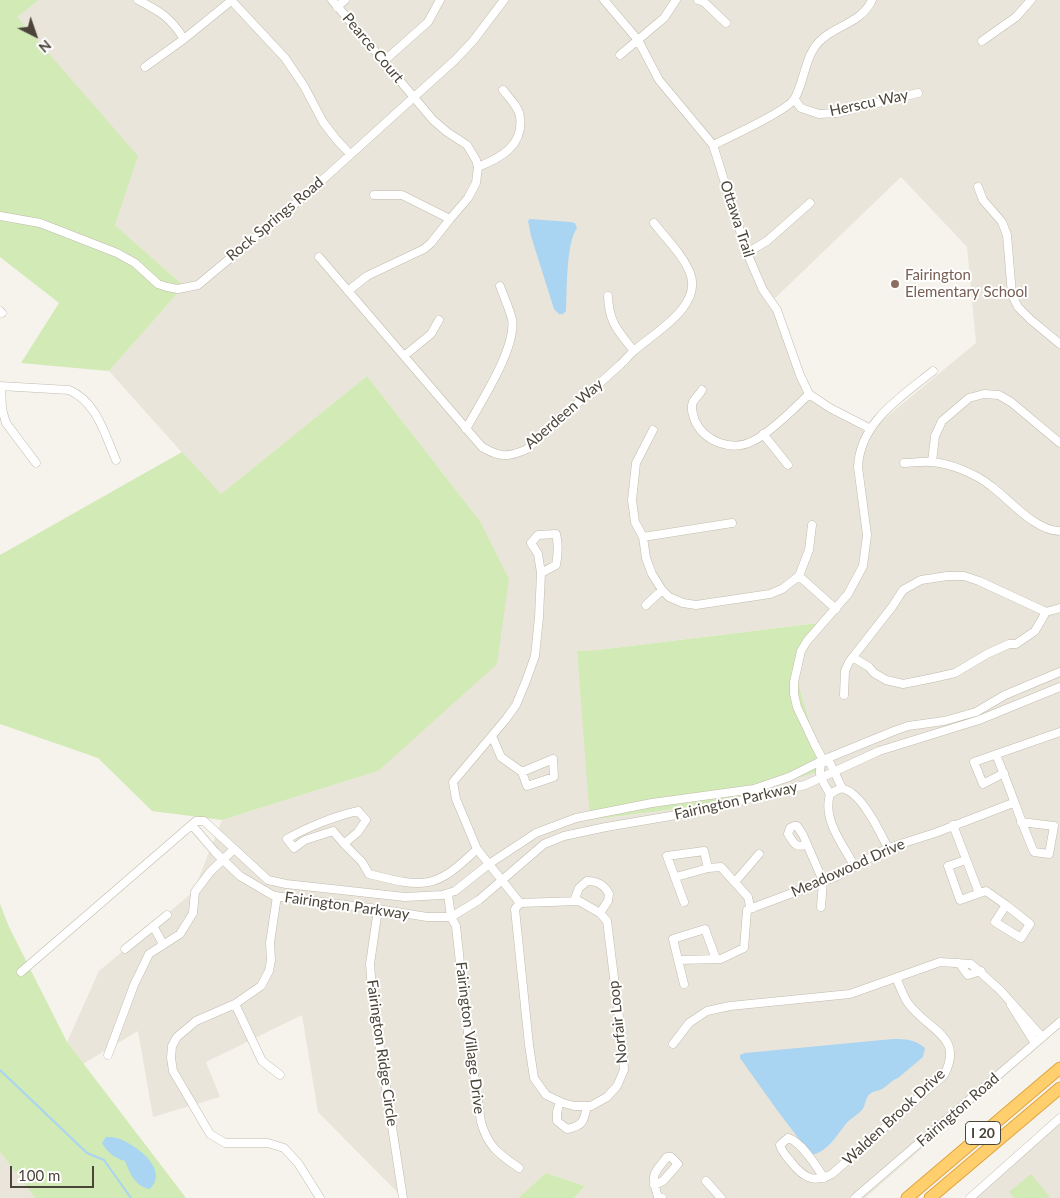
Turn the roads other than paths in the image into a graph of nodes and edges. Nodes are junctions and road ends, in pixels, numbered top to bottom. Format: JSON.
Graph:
{"nodes":[{"id":1,"x":138,"y":0,"type":"edge"},
{"id":2,"x":231,"y":0,"type":"edge"},
{"id":3,"x":332,"y":0,"type":"edge"},
{"id":4,"x":345,"y":0,"type":"edge"},
{"id":5,"x":440,"y":0,"type":"edge"},
{"id":6,"x":504,"y":0,"type":"edge"},
{"id":7,"x":604,"y":0,"type":"edge"},
{"id":8,"x":676,"y":0,"type":"edge"},
{"id":9,"x":698,"y":0,"type":"edge"},
{"id":10,"x":872,"y":0,"type":"edge"},
{"id":11,"x":1031,"y":0,"type":"edge"},
{"id":12,"x":338,"y":7,"type":"junction"},
{"id":13,"x":726,"y":23,"type":"dead end"},
{"id":14,"x":184,"y":39,"type":"junction"},
{"id":15,"x":638,"y":40,"type":"junction"},
{"id":16,"x":982,"y":41,"type":"dead end"},
{"id":17,"x":620,"y":55,"type":"dead end"},
{"id":18,"x":384,"y":61,"type":"junction"},
{"id":19,"x":145,"y":67,"type":"dead end"},
{"id":20,"x":503,"y":90,"type":"dead end"},
{"id":21,"x":918,"y":92,"type":"dead end"},
{"id":22,"x":414,"y":97,"type":"junction"},
{"id":23,"x":794,"y":100,"type":"junction"},
{"id":24,"x":713,"y":146,"type":"junction"},
{"id":25,"x":350,"y":154,"type":"junction"},
{"id":26,"x":478,"y":168,"type":"junction"},
{"id":27,"x":978,"y":187,"type":"dead end"},
{"id":28,"x":374,"y":195,"type":"dead end"},
{"id":29,"x":810,"y":203,"type":"dead end"},
{"id":30,"x":0,"y":216,"type":"edge"},
{"id":31,"x":450,"y":219,"type":"junction"},
{"id":32,"x":654,"y":223,"type":"dead end"},
{"id":33,"x":747,"y":253,"type":"junction"},
{"id":34,"x":319,"y":257,"type":"dead end"},
{"id":35,"x":500,"y":286,"type":"dead end"},
{"id":36,"x":348,"y":291,"type":"junction"},
{"id":37,"x":608,"y":296,"type":"dead end"},
{"id":38,"x":439,"y":320,"type":"dead end"},
{"id":39,"x":1060,"y":344,"type":"edge"},
{"id":40,"x":634,"y":351,"type":"junction"},
{"id":41,"x":404,"y":356,"type":"junction"},
{"id":42,"x":933,"y":371,"type":"dead end"},
{"id":43,"x":0,"y":386,"type":"edge"},
{"id":44,"x":702,"y":390,"type":"dead end"},
{"id":45,"x":810,"y":394,"type":"junction"},
{"id":46,"x":869,"y":428,"type":"junction"},
{"id":47,"x":466,"y":429,"type":"junction"},
{"id":48,"x":654,"y":430,"type":"dead end"},
{"id":49,"x":763,"y":434,"type":"junction"},
{"id":50,"x":1060,"y":443,"type":"edge"},
{"id":51,"x":116,"y":460,"type":"dead end"},
{"id":52,"x":932,"y":462,"type":"junction"},
{"id":53,"x":36,"y":463,"type":"dead end"},
{"id":54,"x":904,"y":463,"type":"dead end"},
{"id":55,"x":788,"y":465,"type":"dead end"},
{"id":56,"x":732,"y":523,"type":"dead end"},
{"id":57,"x":812,"y":525,"type":"dead end"},
{"id":58,"x":1060,"y":531,"type":"edge"},
{"id":59,"x":643,"y":537,"type":"junction"},
{"id":60,"x":541,"y":573,"type":"junction"},
{"id":61,"x":799,"y":576,"type":"junction"},
{"id":62,"x":662,"y":590,"type":"junction"},
{"id":63,"x":646,"y":605,"type":"dead end"},
{"id":64,"x":836,"y":608,"type":"junction"},
{"id":65,"x":1060,"y":608,"type":"edge"},
{"id":66,"x":1046,"y":612,"type":"junction"},
{"id":67,"x":854,"y":658,"type":"junction"},
{"id":68,"x":1060,"y":672,"type":"edge"},
{"id":69,"x":1060,"y":687,"type":"edge"},
{"id":70,"x":844,"y":695,"type":"dead end"},
{"id":71,"x":1060,"y":732,"type":"edge"},
{"id":72,"x":492,"y":736,"type":"junction"},
{"id":73,"x":996,"y":755,"type":"junction"},
{"id":74,"x":823,"y":760,"type":"junction"},
{"id":75,"x":522,"y":772,"type":"junction"},
{"id":76,"x":835,"y":772,"type":"junction"},
{"id":77,"x":1004,"y":773,"type":"junction"},
{"id":78,"x":821,"y":778,"type":"junction"},
{"id":79,"x":842,"y":788,"type":"junction"},
{"id":80,"x":830,"y":794,"type":"junction"},
{"id":81,"x":1014,"y":803,"type":"junction"},
{"id":82,"x":1022,"y":822,"type":"junction"},
{"id":83,"x":192,"y":825,"type":"junction"},
{"id":84,"x":953,"y":825,"type":"junction"},
{"id":85,"x":345,"y":844,"type":"junction"},
{"id":86,"x":806,"y":844,"type":"dead end"},
{"id":87,"x":888,"y":848,"type":"junction"},
{"id":88,"x":234,"y":849,"type":"junction"},
{"id":89,"x":477,"y":849,"type":"junction"},
{"id":90,"x":759,"y":854,"type":"dead end"},
{"id":91,"x":223,"y":860,"type":"junction"},
{"id":92,"x":966,"y":860,"type":"junction"},
{"id":93,"x":489,"y":864,"type":"junction"},
{"id":94,"x":855,"y":867,"type":"junction"},
{"id":95,"x":708,"y":868,"type":"junction"},
{"id":96,"x":676,"y":878,"type":"junction"},
{"id":97,"x":502,"y":879,"type":"junction"},
{"id":98,"x":823,"y":881,"type":"junction"},
{"id":99,"x":735,"y":882,"type":"junction"},
{"id":100,"x":979,"y":893,"type":"junction"},
{"id":101,"x":448,"y":894,"type":"junction"},
{"id":102,"x":277,"y":896,"type":"junction"},
{"id":103,"x":574,"y":901,"type":"junction"},
{"id":104,"x":684,"y":902,"type":"dead end"},
{"id":105,"x":520,"y":903,"type":"junction"},
{"id":106,"x":1006,"y":905,"type":"junction"},
{"id":107,"x":820,"y":907,"type":"dead end"},
{"id":108,"x":753,"y":908,"type":"junction"},
{"id":109,"x":378,"y":909,"type":"junction"},
{"id":110,"x":600,"y":913,"type":"junction"},
{"id":111,"x":167,"y":915,"type":"dead end"},
{"id":112,"x":451,"y":917,"type":"junction"},
{"id":113,"x":153,"y":926,"type":"junction"},
{"id":114,"x":163,"y":944,"type":"junction"},
{"id":115,"x":125,"y":949,"type":"dead end"},
{"id":116,"x":716,"y":959,"type":"junction"},
{"id":117,"x":678,"y":960,"type":"junction"},
{"id":118,"x":21,"y":972,"type":"dead end"},
{"id":119,"x":896,"y":978,"type":"junction"},
{"id":120,"x":684,"y":984,"type":"dead end"},
{"id":121,"x":1005,"y":995,"type":"junction"},
{"id":122,"x":235,"y":1004,"type":"junction"},
{"id":123,"x":1060,"y":1022,"type":"edge"},
{"id":124,"x":1042,"y":1037,"type":"junction"},
{"id":125,"x":1035,"y":1043,"type":"junction"},
{"id":126,"x":673,"y":1044,"type":"dead end"},
{"id":127,"x":108,"y":1055,"type":"dead end"},
{"id":128,"x":1060,"y":1068,"type":"edge"},
{"id":129,"x":280,"y":1075,"type":"dead end"},
{"id":130,"x":1060,"y":1088,"type":"edge"},
{"id":131,"x":560,"y":1102,"type":"junction"},
{"id":132,"x":587,"y":1106,"type":"junction"},
{"id":133,"x":1060,"y":1118,"type":"edge"},
{"id":134,"x":519,"y":1168,"type":"dead end"},
{"id":135,"x":824,"y":1178,"type":"junction"},
{"id":136,"x":706,"y":1181,"type":"dead end"},
{"id":137,"x":654,"y":1185,"type":"dead end"},
{"id":138,"x":974,"y":1196,"type":"edge"},
{"id":139,"x":320,"y":1198,"type":"edge"},
{"id":140,"x":402,"y":1198,"type":"edge"},
{"id":141,"x":660,"y":1198,"type":"edge"},
{"id":142,"x":721,"y":1198,"type":"edge"},
{"id":143,"x":855,"y":1198,"type":"edge"},
{"id":144,"x":907,"y":1198,"type":"edge"},
{"id":145,"x":930,"y":1198,"type":"edge"}],
"edges":[{"from":1,"to":14,"type":"street"},
{"from":2,"to":14,"type":"street"},
{"from":2,"to":25,"type":"street"},
{"from":3,"to":12,"type":"street","name":"Pearce Court"},
{"from":4,"to":12,"type":"street"},
{"from":5,"to":18,"type":"street"},
{"from":6,"to":22,"type":"street","name":"Rock Springs Road"},
{"from":7,"to":15,"type":"street","name":"Ottawa Trail"},
{"from":8,"to":15,"type":"street"},
{"from":9,"to":13,"type":"street"},
{"from":10,"to":23,"type":"street"},
{"from":11,"to":16,"type":"street"},
{"from":12,"to":18,"type":"street","name":"Pearce Court"},
{"from":14,"to":19,"type":"street"},
{"from":15,"to":17,"type":"street"},
{"from":15,"to":24,"type":"street","name":"Ottawa Trail"},
{"from":18,"to":22,"type":"street","name":"Pearce Court"},
{"from":20,"to":26,"type":"street"},
{"from":21,"to":23,"type":"street","name":"Herscu Way"},
{"from":22,"to":25,"type":"street","name":"Rock Springs Road"},
{"from":22,"to":26,"type":"street","name":"Pearce Court"},
{"from":23,"to":24,"type":"street"},
{"from":24,"to":33,"type":"street","name":"Ottawa Trail"},
{"from":25,"to":30,"type":"street","name":"Rock Springs Road"},
{"from":26,"to":31,"type":"street"},
{"from":27,"to":39,"type":"street"},
{"from":28,"to":31,"type":"street"},
{"from":29,"to":33,"type":"street"},
{"from":31,"to":36,"type":"street"},
{"from":32,"to":40,"type":"street","name":"Aberdeen Way"},
{"from":33,"to":45,"type":"street","name":"Ottawa Trail"},
{"from":34,"to":36,"type":"street","name":"Aberdeen Way"},
{"from":35,"to":47,"type":"street"},
{"from":36,"to":41,"type":"street","name":"Aberdeen Way"},
{"from":37,"to":40,"type":"street"},
{"from":38,"to":41,"type":"street"},
{"from":40,"to":47,"type":"street","name":"Aberdeen Way"},
{"from":41,"to":47,"type":"street","name":"Aberdeen Way"},
{"from":42,"to":46,"type":"street"},
{"from":43,"to":51,"type":"street"},
{"from":43,"to":53,"type":"street"},
{"from":44,"to":49,"type":"street"},
{"from":45,"to":46,"type":"street","name":"Ottawa Trail"},
{"from":45,"to":49,"type":"street"},
{"from":46,"to":64,"type":"street"},
{"from":48,"to":59,"type":"street"},
{"from":49,"to":55,"type":"street"},
{"from":50,"to":52,"type":"street"},
{"from":52,"to":54,"type":"street"},
{"from":52,"to":58,"type":"street"},
{"from":56,"to":59,"type":"street"},
{"from":57,"to":61,"type":"street"},
{"from":59,"to":62,"type":"street"},
{"from":60,"to":60,"type":"street"},
{"from":60,"to":72,"type":"street"},
{"from":61,"to":62,"type":"street"},
{"from":61,"to":64,"type":"street"},
{"from":62,"to":63,"type":"street"},
{"from":64,"to":74,"type":"street"},
{"from":65,"to":66,"type":"street"},
{"from":66,"to":67,"type":"street"},
{"from":66,"to":67,"type":"street"},
{"from":67,"to":70,"type":"street"},
{"from":68,"to":74,"type":"street","name":"Fairington Parkway"},
{"from":69,"to":76,"type":"street","name":"Fairington Parkway"},
{"from":71,"to":73,"type":"street"},
{"from":72,"to":75,"type":"street"},
{"from":72,"to":89,"type":"street"},
{"from":73,"to":77,"type":"street"},
{"from":73,"to":77,"type":"street"},
{"from":74,"to":76,"type":"street"},
{"from":74,"to":78,"type":"street"},
{"from":74,"to":93,"type":"street","name":"Fairington Parkway"},
{"from":75,"to":75,"type":"street"},
{"from":76,"to":78,"type":"street","name":"Fairington Parkway"},
{"from":76,"to":79,"type":"street"},
{"from":77,"to":81,"type":"street"},
{"from":78,"to":80,"type":"street"},
{"from":78,"to":97,"type":"street","name":"Fairington Parkway"},
{"from":79,"to":80,"type":"street"},
{"from":79,"to":87,"type":"street"},
{"from":80,"to":94,"type":"street"},
{"from":81,"to":82,"type":"street"},
{"from":81,"to":84,"type":"street","name":"Meadowood Drive"},
{"from":82,"to":82,"type":"street"},
{"from":83,"to":88,"type":"street","name":"Fairington Parkway"},
{"from":83,"to":91,"type":"street","name":"Fairington Parkway"},
{"from":83,"to":118,"type":"street"},
{"from":84,"to":87,"type":"street","name":"Meadowood Drive"},
{"from":84,"to":92,"type":"street"},
{"from":85,"to":85,"type":"street"},
{"from":85,"to":89,"type":"street"},
{"from":86,"to":98,"type":"street"},
{"from":87,"to":94,"type":"street","name":"Meadowood Drive"},
{"from":88,"to":91,"type":"street"},
{"from":88,"to":101,"type":"street","name":"Fairington Parkway"},
{"from":89,"to":93,"type":"street"},
{"from":90,"to":99,"type":"street"},
{"from":91,"to":102,"type":"street","name":"Fairington Parkway"},
{"from":91,"to":114,"type":"street"},
{"from":92,"to":100,"type":"street"},
{"from":92,"to":100,"type":"street"},
{"from":93,"to":97,"type":"street"},
{"from":93,"to":101,"type":"street","name":"Fairington Parkway"},
{"from":94,"to":98,"type":"street","name":"Meadowood Drive"},
{"from":95,"to":96,"type":"street"},
{"from":95,"to":96,"type":"street"},
{"from":95,"to":99,"type":"street"},
{"from":96,"to":104,"type":"street"},
{"from":97,"to":105,"type":"street"},
{"from":97,"to":112,"type":"street","name":"Fairington Parkway"},
{"from":98,"to":107,"type":"street"},
{"from":98,"to":108,"type":"street","name":"Meadowood Drive"},
{"from":99,"to":108,"type":"street"},
{"from":100,"to":106,"type":"street"},
{"from":101,"to":112,"type":"street","name":"Fairington Village Drive"},
{"from":102,"to":109,"type":"street","name":"Fairington Parkway"},
{"from":102,"to":122,"type":"street"},
{"from":103,"to":105,"type":"street"},
{"from":103,"to":110,"type":"street"},
{"from":103,"to":110,"type":"street"},
{"from":105,"to":131,"type":"street"},
{"from":106,"to":106,"type":"street"},
{"from":108,"to":116,"type":"street"},
{"from":109,"to":112,"type":"street","name":"Fairington Parkway"},
{"from":109,"to":140,"type":"street","name":"Fairington Ridge Circle"},
{"from":110,"to":132,"type":"street","name":"Norfair Loop"},
{"from":111,"to":113,"type":"street"},
{"from":112,"to":134,"type":"street","name":"Fairington Village Drive"},
{"from":113,"to":114,"type":"street"},
{"from":113,"to":115,"type":"street"},
{"from":114,"to":127,"type":"street"},
{"from":116,"to":117,"type":"street"},
{"from":116,"to":117,"type":"street"},
{"from":117,"to":120,"type":"street"},
{"from":119,"to":121,"type":"street"},
{"from":119,"to":126,"type":"street"},
{"from":119,"to":135,"type":"street","name":"Walden Brook Drive"},
{"from":121,"to":124,"type":"street"},
{"from":121,"to":125,"type":"street"},
{"from":122,"to":129,"type":"street"},
{"from":122,"to":139,"type":"street"},
{"from":123,"to":124,"type":"street","name":"Fairington Road"},
{"from":124,"to":125,"type":"street","name":"Fairington Road"},
{"from":125,"to":143,"type":"street","name":"Fairington Road"},
{"from":128,"to":144,"type":"highway","number":"I 20"},
{"from":130,"to":145,"type":"highway","number":"I 20"},
{"from":131,"to":132,"type":"street"},
{"from":131,"to":132,"type":"street"},
{"from":133,"to":138,"type":"street"},
{"from":135,"to":135,"type":"street"},
{"from":136,"to":142,"type":"street"},
{"from":137,"to":141,"type":"street"}]}
